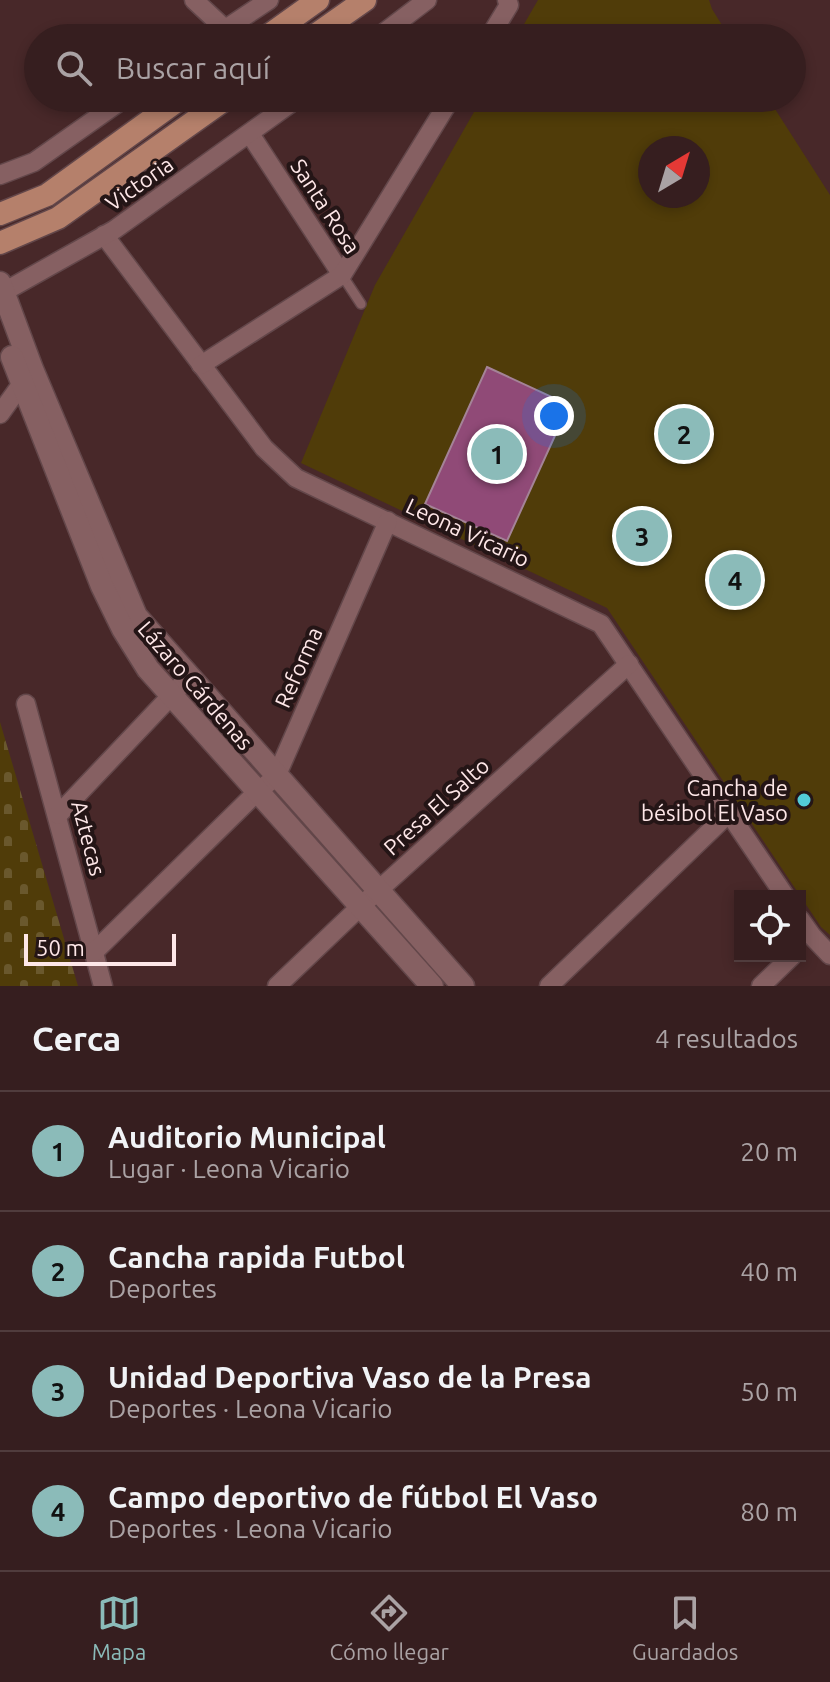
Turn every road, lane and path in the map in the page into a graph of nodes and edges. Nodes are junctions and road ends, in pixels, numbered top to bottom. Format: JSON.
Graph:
{"nodes":[{"id":1,"x":194,"y":0,"type":"edge"},
{"id":2,"x":269,"y":0,"type":"edge"},
{"id":3,"x":318,"y":0,"type":"edge"},
{"id":4,"x":365,"y":0,"type":"edge"},
{"id":5,"x":427,"y":0,"type":"edge"},
{"id":6,"x":507,"y":0,"type":"edge"},
{"id":7,"x":212,"y":24,"type":"edge"},
{"id":8,"x":234,"y":24,"type":"edge"},
{"id":9,"x":285,"y":24,"type":"edge"},
{"id":10,"x":331,"y":24,"type":"edge"},
{"id":11,"x":395,"y":24,"type":"edge"},
{"id":12,"x":497,"y":24,"type":"edge"},
{"id":13,"x":105,"y":112,"type":"edge"},
{"id":14,"x":162,"y":112,"type":"edge"},
{"id":15,"x":207,"y":112,"type":"edge"},
{"id":16,"x":279,"y":112,"type":"edge"},
{"id":17,"x":442,"y":112,"type":"edge"},
{"id":18,"x":250,"y":134,"type":"junction"},
{"id":19,"x":0,"y":175,"type":"edge"},
{"id":20,"x":0,"y":214,"type":"edge"},
{"id":21,"x":104,"y":235,"type":"junction"},
{"id":22,"x":0,"y":243,"type":"edge"},
{"id":23,"x":342,"y":275,"type":"junction"},
{"id":24,"x":1,"y":290,"type":"edge"},
{"id":25,"x":361,"y":304,"type":"dead end"},
{"id":26,"x":0,"y":321,"type":"edge"},
{"id":27,"x":201,"y":365,"type":"junction"},
{"id":28,"x":27,"y":377,"type":"junction"},
{"id":29,"x":0,"y":414,"type":"edge"},
{"id":30,"x":388,"y":521,"type":"junction"},
{"id":31,"x":629,"y":664,"type":"junction"},
{"id":32,"x":188,"y":678,"type":"junction"},
{"id":33,"x":170,"y":696,"type":"junction"},
{"id":34,"x":26,"y":704,"type":"dead end"},
{"id":35,"x":276,"y":777,"type":"junction"},
{"id":36,"x":258,"y":791,"type":"junction"},
{"id":37,"x":729,"y":813,"type":"junction"},
{"id":38,"x":58,"y":815,"type":"junction"},
{"id":39,"x":781,"y":890,"type":"edge"},
{"id":40,"x":370,"y":898,"type":"junction"},
{"id":41,"x":806,"y":942,"type":"edge"},
{"id":42,"x":94,"y":952,"type":"junction"},
{"id":43,"x":830,"y":955,"type":"edge"},
{"id":44,"x":786,"y":962,"type":"edge"},
{"id":45,"x":103,"y":986,"type":"edge"},
{"id":46,"x":277,"y":986,"type":"edge"},
{"id":47,"x":432,"y":986,"type":"edge"},
{"id":48,"x":463,"y":986,"type":"edge"},
{"id":49,"x":549,"y":986,"type":"edge"},
{"id":50,"x":761,"y":986,"type":"edge"}],
"edges":[{"from":1,"to":7,"type":"street"},
{"from":2,"to":8,"type":"street"},
{"from":3,"to":9,"type":"main road"},
{"from":4,"to":10,"type":"main road"},
{"from":5,"to":11,"type":"street"},
{"from":6,"to":12,"type":"street"},
{"from":13,"to":19,"type":"street"},
{"from":14,"to":20,"type":"main road"},
{"from":15,"to":22,"type":"main road"},
{"from":16,"to":18,"type":"street","name":"Victoria"},
{"from":17,"to":23,"type":"street"},
{"from":18,"to":21,"type":"street","name":"Victoria"},
{"from":18,"to":23,"type":"street","name":"Santa Rosa"},
{"from":21,"to":24,"type":"street","name":"Victoria"},
{"from":21,"to":27,"type":"street","name":"Leona Vicario"},
{"from":23,"to":25,"type":"lane","name":"Santa Rosa"},
{"from":23,"to":27,"type":"street"},
{"from":24,"to":28,"type":"street","name":"Lázaro Cárdenas"},
{"from":26,"to":28,"type":"street","name":"Lázaro Cárdenas"},
{"from":27,"to":30,"type":"street","name":"Leona Vicario"},
{"from":28,"to":29,"type":"street"},
{"from":28,"to":32,"type":"street","name":"Lázaro Cárdenas"},
{"from":28,"to":33,"type":"street","name":"Lázaro Cárdenas"},
{"from":30,"to":31,"type":"street","name":"Leona Vicario"},
{"from":30,"to":35,"type":"street","name":"Reforma"},
{"from":31,"to":37,"type":"street","name":"Leona Vicario"},
{"from":31,"to":40,"type":"street","name":"Presa El Salto"},
{"from":32,"to":33,"type":"street"},
{"from":32,"to":35,"type":"street","name":"Lázaro Cárdenas"},
{"from":33,"to":36,"type":"street","name":"Lázaro Cárdenas"},
{"from":33,"to":38,"type":"street"},
{"from":34,"to":38,"type":"street","name":"Aztecas"},
{"from":35,"to":36,"type":"street","name":"Reforma"},
{"from":35,"to":40,"type":"street","name":"Lázaro Cárdenas"},
{"from":36,"to":40,"type":"street","name":"Lázaro Cárdenas"},
{"from":36,"to":42,"type":"street","name":"Reforma"},
{"from":37,"to":39,"type":"street","name":"Leona Vicario"},
{"from":37,"to":49,"type":"street"},
{"from":38,"to":42,"type":"street","name":"Aztecas"},
{"from":40,"to":46,"type":"street","name":"Presa El Salto"},
{"from":40,"to":47,"type":"street","name":"Lázaro Cárdenas"},
{"from":40,"to":48,"type":"street","name":"Lázaro Cárdenas"},
{"from":41,"to":43,"type":"street"},
{"from":42,"to":45,"type":"street","name":"Aztecas"},
{"from":44,"to":50,"type":"street"}]}
